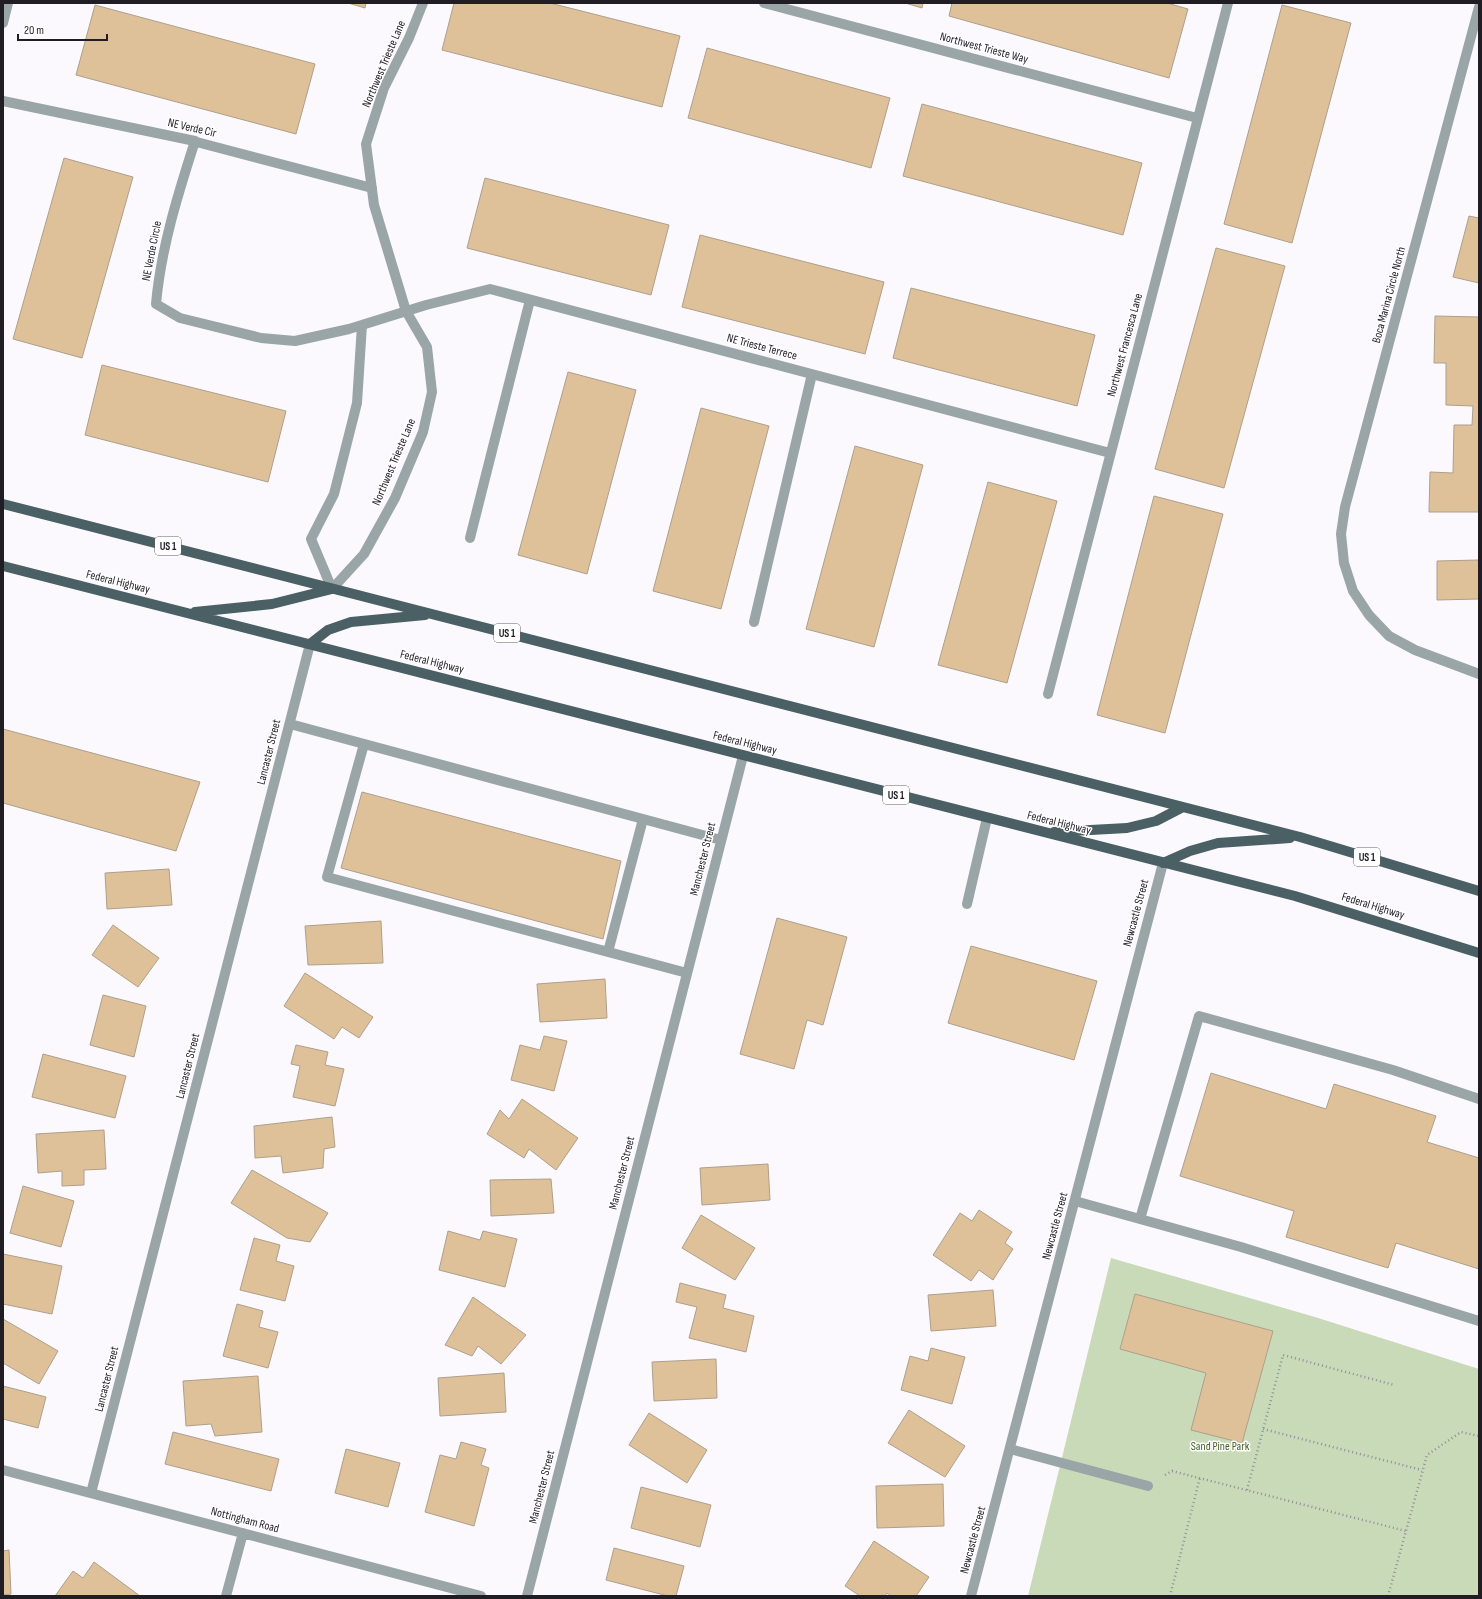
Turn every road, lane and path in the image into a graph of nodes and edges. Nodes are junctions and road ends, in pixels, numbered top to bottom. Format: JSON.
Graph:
{"nodes":[{"id":1,"x":8,"y":3,"type":"edge"},
{"id":2,"x":423,"y":3,"type":"edge"},
{"id":3,"x":764,"y":3,"type":"edge"},
{"id":4,"x":1228,"y":3,"type":"edge"},
{"id":5,"x":1479,"y":7,"type":"edge"},
{"id":6,"x":3,"y":23,"type":"edge"},
{"id":7,"x":3,"y":101,"type":"edge"},
{"id":8,"x":1197,"y":118,"type":"junction"},
{"id":9,"x":195,"y":141,"type":"junction"},
{"id":10,"x":372,"y":188,"type":"junction"},
{"id":11,"x":530,"y":300,"type":"junction"},
{"id":12,"x":406,"y":311,"type":"junction"},
{"id":13,"x":362,"y":325,"type":"junction"},
{"id":14,"x":812,"y":374,"type":"junction"},
{"id":15,"x":1110,"y":453,"type":"junction"},
{"id":16,"x":3,"y":504,"type":"edge"},
{"id":17,"x":470,"y":538,"type":"dead end"},
{"id":18,"x":3,"y":566,"type":"edge"},
{"id":19,"x":332,"y":589,"type":"junction"},
{"id":20,"x":187,"y":613,"type":"junction"},
{"id":21,"x":433,"y":614,"type":"junction"},
{"id":22,"x":754,"y":622,"type":"dead end"},
{"id":23,"x":310,"y":644,"type":"junction"},
{"id":24,"x":1479,"y":674,"type":"edge"},
{"id":25,"x":1048,"y":694,"type":"dead end"},
{"id":26,"x":290,"y":724,"type":"junction"},
{"id":27,"x":364,"y":744,"type":"junction"},
{"id":28,"x":743,"y":756,"type":"junction"},
{"id":29,"x":1183,"y":807,"type":"junction"},
{"id":30,"x":987,"y":818,"type":"junction"},
{"id":31,"x":643,"y":819,"type":"junction"},
{"id":32,"x":1044,"y":833,"type":"junction"},
{"id":33,"x":1300,"y":837,"type":"junction"},
{"id":34,"x":721,"y":840,"type":"junction"},
{"id":35,"x":1163,"y":863,"type":"junction"},
{"id":36,"x":1479,"y":891,"type":"edge"},
{"id":37,"x":966,"y":904,"type":"dead end"},
{"id":38,"x":608,"y":952,"type":"junction"},
{"id":39,"x":1479,"y":953,"type":"edge"},
{"id":40,"x":687,"y":973,"type":"junction"},
{"id":41,"x":1479,"y":1098,"type":"edge"},
{"id":42,"x":1075,"y":1201,"type":"junction"},
{"id":43,"x":1140,"y":1219,"type":"junction"},
{"id":44,"x":1479,"y":1321,"type":"edge"},
{"id":45,"x":1394,"y":1385,"type":"dead end"},
{"id":46,"x":1263,"y":1429,"type":"junction"},
{"id":47,"x":1479,"y":1436,"type":"edge"},
{"id":48,"x":1010,"y":1449,"type":"junction"},
{"id":49,"x":3,"y":1470,"type":"edge"},
{"id":50,"x":1422,"y":1470,"type":"junction"},
{"id":51,"x":1200,"y":1478,"type":"junction"},
{"id":52,"x":1148,"y":1486,"type":"joint"},
{"id":53,"x":1247,"y":1490,"type":"junction"},
{"id":54,"x":92,"y":1493,"type":"junction"},
{"id":55,"x":1406,"y":1531,"type":"junction"},
{"id":56,"x":243,"y":1533,"type":"junction"},
{"id":57,"x":226,"y":1596,"type":"edge"},
{"id":58,"x":481,"y":1596,"type":"edge"},
{"id":59,"x":527,"y":1596,"type":"edge"},
{"id":60,"x":971,"y":1596,"type":"edge"},
{"id":61,"x":1170,"y":1596,"type":"edge"},
{"id":62,"x":1388,"y":1596,"type":"edge"}],
"edges":[{"from":1,"to":6,"type":"street"},
{"from":2,"to":10,"type":"street","name":"Northwest Trieste Lane"},
{"from":3,"to":8,"type":"street","name":"Northwest Trieste Way"},
{"from":4,"to":8,"type":"street","name":"Northwest Francesca Lane"},
{"from":5,"to":24,"type":"street","name":"Boca Marina Circle North"},
{"from":7,"to":9,"type":"street"},
{"from":8,"to":15,"type":"street","name":"Northwest Francesca Lane"},
{"from":9,"to":10,"type":"street","name":"NE Verde Cir"},
{"from":9,"to":13,"type":"street","name":"NE Verde Circle"},
{"from":10,"to":12,"type":"street","name":"Northwest Trieste Lane"},
{"from":11,"to":12,"type":"street","name":"NE Trieste Terrece"},
{"from":11,"to":14,"type":"street","name":"NE Trieste Terrece"},
{"from":11,"to":17,"type":"street"},
{"from":12,"to":13,"type":"street","name":"NE Verde Circle"},
{"from":12,"to":19,"type":"street","name":"Northwest Trieste Lane"},
{"from":13,"to":19,"type":"street"},
{"from":14,"to":15,"type":"street","name":"NE Trieste Terrece"},
{"from":14,"to":22,"type":"street"},
{"from":15,"to":25,"type":"street","name":"Northwest Francesca Lane"},
{"from":16,"to":19,"type":"main road","number":"US 1"},
{"from":18,"to":20,"type":"main road","name":"Federal Highway","number":"US 1"},
{"from":19,"to":20,"type":"main road"},
{"from":19,"to":21,"type":"main road","number":"US 1"},
{"from":20,"to":23,"type":"main road","name":"Federal Highway","number":"US 1"},
{"from":21,"to":23,"type":"main road"},
{"from":21,"to":29,"type":"main road","number":"US 1"},
{"from":23,"to":26,"type":"street","name":"Lancaster Street"},
{"from":23,"to":28,"type":"main road","name":"Federal Highway","number":"US 1"},
{"from":26,"to":27,"type":"street"},
{"from":26,"to":54,"type":"street","name":"Lancaster Street"},
{"from":27,"to":31,"type":"street"},
{"from":27,"to":38,"type":"street"},
{"from":28,"to":30,"type":"main road","name":"Federal Highway","number":"US 1"},
{"from":28,"to":34,"type":"street","name":"Manchester Street"},
{"from":29,"to":32,"type":"main road"},
{"from":29,"to":33,"type":"main road","number":"US 1"},
{"from":30,"to":32,"type":"main road","name":"Federal Highway","number":"US 1"},
{"from":30,"to":37,"type":"street"},
{"from":31,"to":34,"type":"street"},
{"from":31,"to":38,"type":"street"},
{"from":32,"to":35,"type":"main road","name":"Federal Highway","number":"US 1"},
{"from":33,"to":35,"type":"main road"},
{"from":33,"to":36,"type":"main road","number":"US 1"},
{"from":34,"to":40,"type":"street","name":"Manchester Street"},
{"from":35,"to":39,"type":"main road","name":"Federal Highway","number":"US 1"},
{"from":35,"to":42,"type":"street","name":"Newcastle Street"},
{"from":38,"to":40,"type":"street"},
{"from":40,"to":59,"type":"street","name":"Manchester Street"},
{"from":41,"to":43,"type":"street"},
{"from":42,"to":43,"type":"street"},
{"from":42,"to":48,"type":"street","name":"Newcastle Street"},
{"from":43,"to":44,"type":"street"},
{"from":45,"to":46,"type":"path"},
{"from":46,"to":50,"type":"path"},
{"from":46,"to":53,"type":"path"},
{"from":47,"to":50,"type":"path"},
{"from":48,"to":52,"type":"street"},
{"from":48,"to":60,"type":"street","name":"Newcastle Street"},
{"from":49,"to":54,"type":"street","name":"Nottingham Road"},
{"from":50,"to":55,"type":"path"},
{"from":51,"to":52,"type":"path"},
{"from":51,"to":53,"type":"path"},
{"from":51,"to":61,"type":"path"},
{"from":53,"to":55,"type":"path"},
{"from":54,"to":56,"type":"street","name":"Nottingham Road"},
{"from":55,"to":62,"type":"path"},
{"from":56,"to":57,"type":"street"},
{"from":56,"to":58,"type":"street","name":"Nottingham Road"}]}
